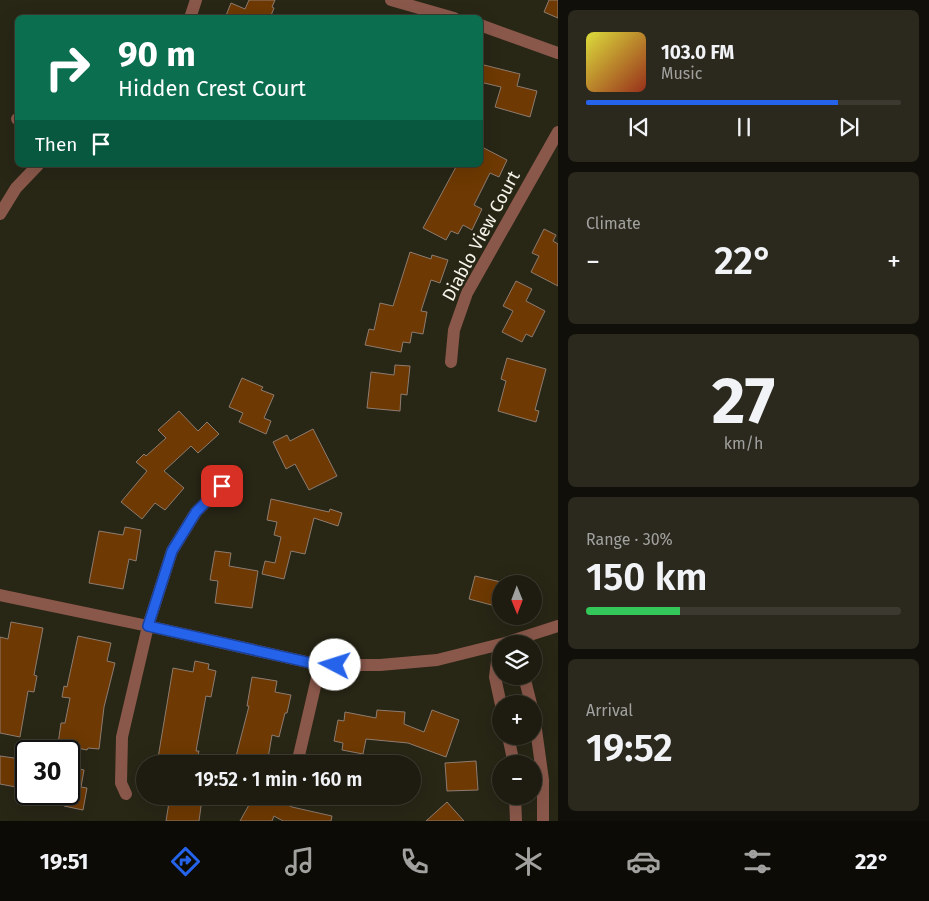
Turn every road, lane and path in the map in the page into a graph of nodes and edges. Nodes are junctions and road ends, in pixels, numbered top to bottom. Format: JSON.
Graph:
{"nodes":[{"id":1,"x":196,"y":0,"type":"edge"},
{"id":2,"x":391,"y":0,"type":"edge"},
{"id":3,"x":191,"y":15,"type":"edge"},
{"id":4,"x":444,"y":15,"type":"edge"},
{"id":5,"x":483,"y":26,"type":"edge"},
{"id":6,"x":558,"y":53,"type":"edge"},
{"id":7,"x":558,"y":132,"type":"edge"},
{"id":8,"x":36,"y":167,"type":"edge"},
{"id":9,"x":0,"y":214,"type":"edge"},
{"id":10,"x":451,"y":362,"type":"dead end"},
{"id":11,"x":235,"y":474,"type":"dead end"},
{"id":12,"x":0,"y":595,"type":"edge"},
{"id":13,"x":148,"y":626,"type":"junction"},
{"id":14,"x":558,"y":626,"type":"edge"},
{"id":15,"x":531,"y":635,"type":"edge"},
{"id":16,"x":492,"y":647,"type":"edge"},
{"id":17,"x":320,"y":665,"type":"junction"},
{"id":18,"x":538,"y":745,"type":"edge"},
{"id":19,"x":299,"y":755,"type":"edge"},
{"id":20,"x":126,"y":794,"type":"dead end"},
{"id":21,"x":515,"y":805,"type":"edge"},
{"id":22,"x":516,"y":821,"type":"edge"},
{"id":23,"x":543,"y":821,"type":"edge"}],
"edges":[{"from":1,"to":3,"type":"street"},
{"from":2,"to":4,"type":"street"},
{"from":5,"to":6,"type":"street"},
{"from":7,"to":10,"type":"street","name":"Diablo View Court"},
{"from":8,"to":9,"type":"street"},
{"from":11,"to":13,"type":"street"},
{"from":12,"to":13,"type":"street"},
{"from":13,"to":17,"type":"street"},
{"from":13,"to":20,"type":"street"},
{"from":14,"to":15,"type":"street"},
{"from":16,"to":17,"type":"street"},
{"from":17,"to":19,"type":"street"},
{"from":18,"to":23,"type":"street"},
{"from":21,"to":22,"type":"street"}]}
